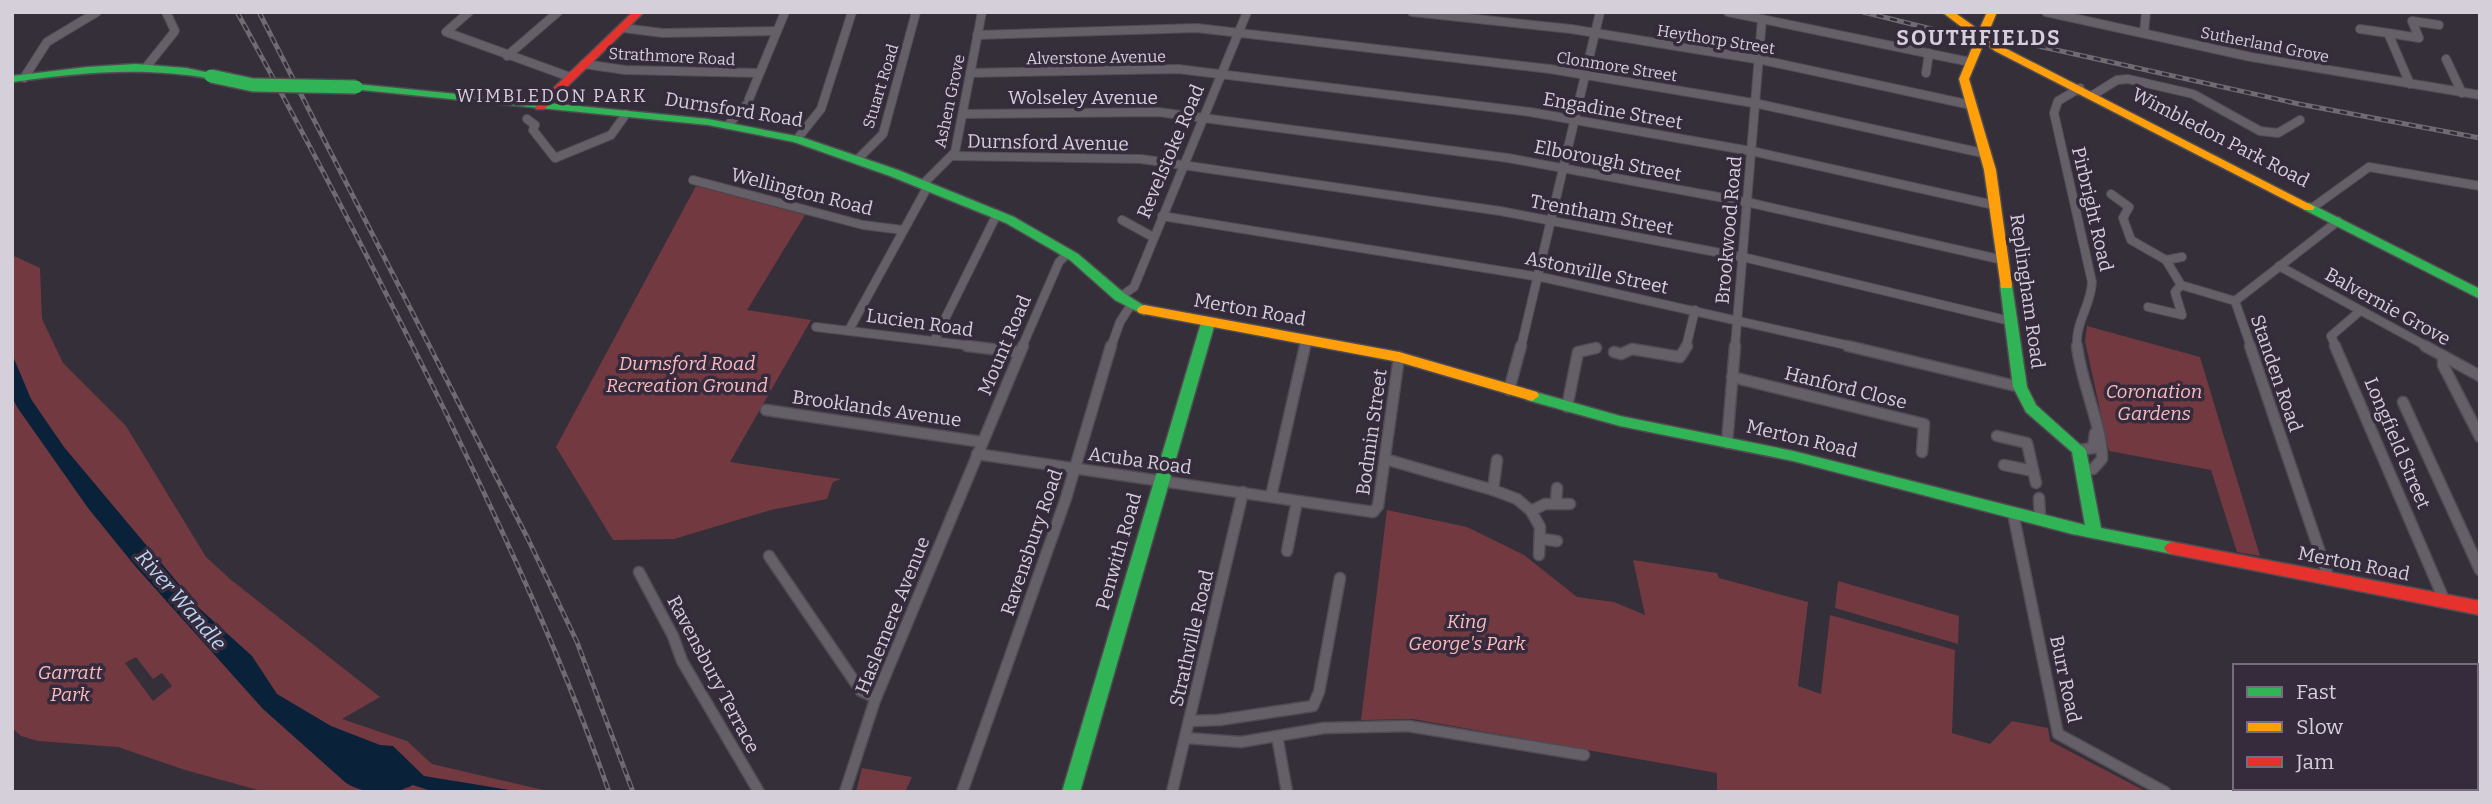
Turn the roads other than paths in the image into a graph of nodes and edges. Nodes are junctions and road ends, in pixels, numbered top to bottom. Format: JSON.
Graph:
{"nodes":[{"id":1,"x":97,"y":12,"type":"edge"},
{"id":2,"x":166,"y":12,"type":"edge"},
{"id":3,"x":470,"y":12,"type":"edge"},
{"id":4,"x":558,"y":12,"type":"edge"},
{"id":5,"x":639,"y":12,"type":"edge"},
{"id":6,"x":785,"y":12,"type":"edge"},
{"id":7,"x":852,"y":12,"type":"edge"},
{"id":8,"x":916,"y":12,"type":"edge"},
{"id":9,"x":982,"y":12,"type":"edge"},
{"id":10,"x":1247,"y":12,"type":"edge"},
{"id":11,"x":1412,"y":12,"type":"edge"},
{"id":12,"x":1600,"y":12,"type":"edge"},
{"id":13,"x":1728,"y":12,"type":"edge"},
{"id":14,"x":1947,"y":12,"type":"edge"},
{"id":15,"x":1992,"y":12,"type":"edge"},
{"id":16,"x":2046,"y":12,"type":"edge"},
{"id":17,"x":2146,"y":12,"type":"edge"},
{"id":18,"x":1762,"y":19,"type":"junction"},
{"id":19,"x":2439,"y":25,"type":"dead end"},
{"id":20,"x":623,"y":28,"type":"junction"},
{"id":21,"x":2360,"y":29,"type":"dead end"},
{"id":22,"x":776,"y":31,"type":"junction"},
{"id":23,"x":1238,"y":33,"type":"junction"},
{"id":24,"x":1596,"y":33,"type":"junction"},
{"id":25,"x":2144,"y":33,"type":"junction"},
{"id":26,"x":2388,"y":33,"type":"junction"},
{"id":27,"x":977,"y":35,"type":"junction"},
{"id":28,"x":1983,"y":37,"type":"junction"},
{"id":29,"x":2419,"y":38,"type":"junction"},
{"id":30,"x":2429,"y":40,"type":"dead end"},
{"id":31,"x":1929,"y":53,"type":"junction"},
{"id":32,"x":507,"y":56,"type":"junction"},
{"id":33,"x":2446,"y":59,"type":"dead end"},
{"id":34,"x":1759,"y":60,"type":"junction"},
{"id":35,"x":1970,"y":62,"type":"junction"},
{"id":36,"x":584,"y":64,"type":"junction"},
{"id":37,"x":147,"y":66,"type":"junction"},
{"id":38,"x":759,"y":73,"type":"junction"},
{"id":39,"x":970,"y":73,"type":"junction"},
{"id":40,"x":1926,"y":73,"type":"dead end"},
{"id":41,"x":1221,"y":74,"type":"junction"},
{"id":42,"x":1587,"y":74,"type":"junction"},
{"id":43,"x":570,"y":77,"type":"junction"},
{"id":44,"x":18,"y":78,"type":"edge"},
{"id":45,"x":2410,"y":84,"type":"junction"},
{"id":46,"x":2086,"y":92,"type":"junction"},
{"id":47,"x":2462,"y":93,"type":"junction"},
{"id":48,"x":2480,"y":95,"type":"edge"},
{"id":49,"x":1755,"y":103,"type":"junction"},
{"id":50,"x":1972,"y":105,"type":"junction"},
{"id":51,"x":540,"y":107,"type":"junction"},
{"id":52,"x":626,"y":114,"type":"junction"},
{"id":53,"x":962,"y":114,"type":"junction"},
{"id":54,"x":1203,"y":117,"type":"junction"},
{"id":55,"x":2285,"y":118,"type":"dead end"},
{"id":56,"x":527,"y":119,"type":"dead end"},
{"id":57,"x":1576,"y":119,"type":"junction"},
{"id":58,"x":728,"y":125,"type":"junction"},
{"id":59,"x":797,"y":139,"type":"junction"},
{"id":60,"x":1751,"y":151,"type":"junction"},
{"id":61,"x":1987,"y":153,"type":"junction"},
{"id":62,"x":953,"y":156,"type":"junction"},
{"id":63,"x":858,"y":159,"type":"junction"},
{"id":64,"x":1183,"y":164,"type":"junction"},
{"id":65,"x":1565,"y":167,"type":"junction"},
{"id":66,"x":693,"y":180,"type":"dead end"},
{"id":67,"x":926,"y":185,"type":"junction"},
{"id":68,"x":2480,"y":186,"type":"edge"},
{"id":69,"x":2111,"y":194,"type":"dead end"},
{"id":70,"x":1747,"y":202,"type":"junction"},
{"id":71,"x":1994,"y":205,"type":"junction"},
{"id":72,"x":2312,"y":208,"type":"junction"},
{"id":73,"x":997,"y":214,"type":"junction"},
{"id":74,"x":1162,"y":216,"type":"junction"},
{"id":75,"x":1553,"y":219,"type":"junction"},
{"id":76,"x":1122,"y":220,"type":"dead end"},
{"id":77,"x":2338,"y":221,"type":"junction"},
{"id":78,"x":903,"y":230,"type":"junction"},
{"id":79,"x":1153,"y":237,"type":"junction"},
{"id":80,"x":1068,"y":253,"type":"junction"},
{"id":81,"x":1742,"y":257,"type":"junction"},
{"id":82,"x":2182,"y":257,"type":"dead end"},
{"id":83,"x":2003,"y":260,"type":"junction"},
{"id":84,"x":2166,"y":260,"type":"junction"},
{"id":85,"x":2279,"y":267,"type":"junction"},
{"id":86,"x":1539,"y":276,"type":"junction"},
{"id":87,"x":2181,"y":285,"type":"junction"},
{"id":88,"x":2477,"y":290,"type":"edge"},
{"id":89,"x":1126,"y":301,"type":"junction"},
{"id":90,"x":2235,"y":301,"type":"junction"},
{"id":91,"x":2148,"y":307,"type":"dead end"},
{"id":92,"x":1695,"y":310,"type":"junction"},
{"id":93,"x":2360,"y":311,"type":"junction"},
{"id":94,"x":1737,"y":319,"type":"junction"},
{"id":95,"x":2010,"y":321,"type":"junction"},
{"id":96,"x":1208,"y":323,"type":"junction"},
{"id":97,"x":816,"y":327,"type":"dead end"},
{"id":98,"x":849,"y":330,"type":"junction"},
{"id":99,"x":1306,"y":340,"type":"junction"},
{"id":100,"x":934,"y":341,"type":"junction"},
{"id":101,"x":1596,"y":348,"type":"dead end"},
{"id":102,"x":1018,"y":352,"type":"junction"},
{"id":103,"x":1614,"y":352,"type":"dead end"},
{"id":104,"x":2443,"y":356,"type":"junction"},
{"id":105,"x":1399,"y":357,"type":"junction"},
{"id":106,"x":2480,"y":376,"type":"edge"},
{"id":107,"x":1732,"y":377,"type":"junction"},
{"id":108,"x":2020,"y":387,"type":"junction"},
{"id":109,"x":1509,"y":390,"type":"junction"},
{"id":110,"x":2403,"y":402,"type":"dead end"},
{"id":111,"x":1567,"y":407,"type":"junction"},
{"id":112,"x":766,"y":411,"type":"dead end"},
{"id":113,"x":2095,"y":429,"type":"junction"},
{"id":114,"x":1997,"y":436,"type":"dead end"},
{"id":115,"x":2480,"y":437,"type":"edge"},
{"id":116,"x":982,"y":442,"type":"junction"},
{"id":117,"x":1727,"y":443,"type":"junction"},
{"id":118,"x":2079,"y":450,"type":"junction"},
{"id":119,"x":1922,"y":452,"type":"dead end"},
{"id":120,"x":977,"y":454,"type":"junction"},
{"id":121,"x":1385,"y":459,"type":"junction"},
{"id":122,"x":1497,"y":460,"type":"dead end"},
{"id":123,"x":2004,"y":465,"type":"dead end"},
{"id":124,"x":1074,"y":468,"type":"junction"},
{"id":125,"x":2083,"y":470,"type":"junction"},
{"id":126,"x":2033,"y":471,"type":"junction"},
{"id":127,"x":1161,"y":480,"type":"junction"},
{"id":128,"x":2036,"y":483,"type":"dead end"},
{"id":129,"x":1557,"y":488,"type":"dead end"},
{"id":130,"x":1493,"y":490,"type":"junction"},
{"id":131,"x":1243,"y":492,"type":"junction"},
{"id":132,"x":1270,"y":496,"type":"junction"},
{"id":133,"x":2039,"y":498,"type":"dead end"},
{"id":134,"x":1297,"y":501,"type":"junction"},
{"id":135,"x":1556,"y":502,"type":"junction"},
{"id":136,"x":1570,"y":504,"type":"dead end"},
{"id":137,"x":1374,"y":511,"type":"joint"},
{"id":138,"x":1531,"y":511,"type":"junction"},
{"id":139,"x":2013,"y":513,"type":"junction"},
{"id":140,"x":2040,"y":519,"type":"junction"},
{"id":141,"x":2094,"y":532,"type":"junction"},
{"id":142,"x":1542,"y":539,"type":"junction"},
{"id":143,"x":1557,"y":541,"type":"dead end"},
{"id":144,"x":1287,"y":551,"type":"dead end"},
{"id":145,"x":1539,"y":555,"type":"dead end"},
{"id":146,"x":769,"y":556,"type":"dead end"},
{"id":147,"x":2480,"y":570,"type":"edge"},
{"id":148,"x":639,"y":572,"type":"dead end"},
{"id":149,"x":1340,"y":578,"type":"dead end"},
{"id":150,"x":2329,"y":579,"type":"junction"},
{"id":151,"x":2445,"y":602,"type":"junction"},
{"id":152,"x":2480,"y":608,"type":"edge"},
{"id":153,"x":876,"y":698,"type":"junction"},
{"id":154,"x":1190,"y":721,"type":"junction"},
{"id":155,"x":1277,"y":736,"type":"junction"},
{"id":156,"x":1185,"y":738,"type":"junction"},
{"id":157,"x":1584,"y":755,"type":"dead end"},
{"id":158,"x":759,"y":792,"type":"edge"},
{"id":159,"x":845,"y":792,"type":"edge"},
{"id":160,"x":962,"y":792,"type":"edge"},
{"id":161,"x":1071,"y":792,"type":"edge"},
{"id":162,"x":1172,"y":792,"type":"edge"},
{"id":163,"x":1287,"y":792,"type":"edge"},
{"id":164,"x":2165,"y":792,"type":"edge"}],
"edges":[{"from":1,"to":44,"type":"street"},
{"from":2,"to":37,"type":"street"},
{"from":3,"to":32,"type":"street"},
{"from":4,"to":32,"type":"street"},
{"from":5,"to":20,"type":"main road"},
{"from":6,"to":22,"type":"street"},
{"from":7,"to":59,"type":"street"},
{"from":8,"to":63,"type":"street","name":"Stuart Road"},
{"from":9,"to":27,"type":"street","name":"Ashen Grove"},
{"from":10,"to":23,"type":"street","name":"Revelstoke Road"},
{"from":11,"to":24,"type":"street","name":"Heythorp Street"},
{"from":12,"to":24,"type":"street"},
{"from":13,"to":18,"type":"street"},
{"from":14,"to":28,"type":"main road","name":"Wimbledon Park Road"},
{"from":15,"to":28,"type":"main road","name":"Replingham Road"},
{"from":16,"to":25,"type":"street","name":"Sutherland Grove"},
{"from":17,"to":25,"type":"street"},
{"from":18,"to":31,"type":"street"},
{"from":18,"to":34,"type":"street","name":"Brookwood Road"},
{"from":19,"to":29,"type":"street"},
{"from":20,"to":22,"type":"street"},
{"from":20,"to":36,"type":"main road"},
{"from":21,"to":26,"type":"street"},
{"from":22,"to":38,"type":"street"},
{"from":23,"to":27,"type":"street","name":"Clonmore Street"},
{"from":23,"to":41,"type":"street","name":"Revelstoke Road"},
{"from":23,"to":42,"type":"street","name":"Clonmore Street"},
{"from":24,"to":34,"type":"street","name":"Heythorp Street"},
{"from":24,"to":42,"type":"street"},
{"from":25,"to":45,"type":"street","name":"Sutherland Grove"},
{"from":26,"to":29,"type":"street"},
{"from":26,"to":45,"type":"street"},
{"from":27,"to":39,"type":"street","name":"Ashen Grove"},
{"from":28,"to":35,"type":"main road","name":"Replingham Road"},
{"from":28,"to":46,"type":"main road","name":"Wimbledon Park Road"},
{"from":29,"to":30,"type":"street"},
{"from":31,"to":35,"type":"street"},
{"from":31,"to":40,"type":"street"},
{"from":32,"to":43,"type":"street"},
{"from":33,"to":47,"type":"street"},
{"from":34,"to":49,"type":"street","name":"Brookwood Road"},
{"from":34,"to":50,"type":"street","name":"Heythorp Street"},
{"from":35,"to":50,"type":"main road","name":"Replingham Road"},
{"from":36,"to":38,"type":"street","name":"Strathmore Road"},
{"from":36,"to":43,"type":"main road"},
{"from":37,"to":44,"type":"main road","name":"Durnsford Road"},
{"from":37,"to":51,"type":"main road","name":"Durnsford Road","bridge":true},
{"from":38,"to":58,"type":"street"},
{"from":39,"to":41,"type":"street","name":"Alverstone Avenue"},
{"from":39,"to":53,"type":"street","name":"Ashen Grove"},
{"from":41,"to":54,"type":"street","name":"Revelstoke Road"},
{"from":41,"to":57,"type":"street","name":"Engadine Street"},
{"from":42,"to":49,"type":"street","name":"Clonmore Street"},
{"from":42,"to":57,"type":"street"},
{"from":43,"to":51,"type":"main road"},
{"from":45,"to":47,"type":"street","name":"Sutherland Grove"},
{"from":46,"to":55,"type":"street"},
{"from":46,"to":72,"type":"main road","name":"Wimbledon Park Road"},
{"from":46,"to":113,"type":"street","name":"Pirbright Road"},
{"from":47,"to":48,"type":"street","name":"Sutherland Grove"},
{"from":49,"to":60,"type":"street","name":"Brookwood Road"},
{"from":49,"to":61,"type":"street","name":"Clonmore Street"},
{"from":50,"to":61,"type":"main road","name":"Replingham Road"},
{"from":51,"to":52,"type":"main road","name":"Durnsford Road"},
{"from":52,"to":56,"type":"street"},
{"from":52,"to":58,"type":"main road","name":"Durnsford Road"},
{"from":53,"to":54,"type":"street","name":"Wolseley Avenue"},
{"from":53,"to":62,"type":"street","name":"Ashen Grove"},
{"from":54,"to":64,"type":"street","name":"Revelstoke Road"},
{"from":54,"to":65,"type":"street","name":"Elborough Street"},
{"from":57,"to":60,"type":"street","name":"Engadine Street"},
{"from":57,"to":65,"type":"street"},
{"from":58,"to":59,"type":"main road","name":"Durnsford Road"},
{"from":59,"to":63,"type":"main road","name":"Durnsford Road"},
{"from":60,"to":70,"type":"street","name":"Brookwood Road"},
{"from":60,"to":71,"type":"street","name":"Engadine Street"},
{"from":61,"to":71,"type":"main road","name":"Replingham Road"},
{"from":62,"to":64,"type":"street","name":"Durnsford Avenue"},
{"from":62,"to":67,"type":"street","name":"Ashen Grove"},
{"from":63,"to":67,"type":"main road","name":"Durnsford Road"},
{"from":64,"to":74,"type":"street","name":"Revelstoke Road"},
{"from":64,"to":75,"type":"street","name":"Trentham Street"},
{"from":65,"to":70,"type":"street","name":"Elborough Street"},
{"from":65,"to":75,"type":"street"},
{"from":66,"to":78,"type":"street","name":"Wellington Road"},
{"from":67,"to":73,"type":"main road","name":"Durnsford Road"},
{"from":67,"to":78,"type":"street","name":"Ashen Grove"},
{"from":68,"to":72,"type":"street"},
{"from":69,"to":84,"type":"street"},
{"from":70,"to":81,"type":"street","name":"Brookwood Road"},
{"from":70,"to":83,"type":"street","name":"Elborough Street"},
{"from":71,"to":83,"type":"main road","name":"Replingham Road"},
{"from":72,"to":77,"type":"main road","name":"Wimbledon Park Road"},
{"from":73,"to":80,"type":"main road","name":"Durnsford Road"},
{"from":73,"to":100,"type":"street"},
{"from":74,"to":79,"type":"street","name":"Revelstoke Road"},
{"from":74,"to":86,"type":"street","name":"Astonville Street"},
{"from":75,"to":81,"type":"street","name":"Trentham Street"},
{"from":75,"to":86,"type":"street"},
{"from":76,"to":79,"type":"street"},
{"from":77,"to":85,"type":"street","name":"Standen Road"},
{"from":77,"to":88,"type":"main road","name":"Wimbledon Park Road"},
{"from":78,"to":98,"type":"street","name":"Ashen Grove"},
{"from":79,"to":89,"type":"street","name":"Revelstoke Road"},
{"from":80,"to":89,"type":"main road","name":"Durnsford Road"},
{"from":80,"to":102,"type":"street","name":"Mount Road"},
{"from":81,"to":94,"type":"street","name":"Brookwood Road"},
{"from":81,"to":95,"type":"street","name":"Trentham Street"},
{"from":82,"to":84,"type":"street"},
{"from":83,"to":95,"type":"main road","name":"Replingham Road"},
{"from":84,"to":87,"type":"street"},
{"from":85,"to":90,"type":"street","name":"Standen Road"},
{"from":85,"to":93,"type":"street","name":"Balvernie Grove"},
{"from":86,"to":92,"type":"street","name":"Astonville Street"},
{"from":86,"to":109,"type":"street"},
{"from":87,"to":90,"type":"street"},
{"from":87,"to":91,"type":"street"},
{"from":89,"to":96,"type":"main road","name":"Merton Road"},
{"from":89,"to":124,"type":"street","name":"Ravensbury Road"},
{"from":90,"to":150,"type":"street","name":"Standen Road"},
{"from":92,"to":94,"type":"street","name":"Astonville Street"},
{"from":92,"to":103,"type":"street"},
{"from":93,"to":104,"type":"street","name":"Balvernie Grove"},
{"from":93,"to":151,"type":"street","name":"Longfield Street"},
{"from":94,"to":107,"type":"street","name":"Brookwood Road"},
{"from":94,"to":108,"type":"street","name":"Astonville Street"},
{"from":95,"to":108,"type":"main road","name":"Replingham Road"},
{"from":96,"to":99,"type":"main road","name":"Merton Road"},
{"from":96,"to":127,"type":"main road","name":"Penwith Road"},
{"from":97,"to":98,"type":"street","name":"Lucien Road"},
{"from":98,"to":100,"type":"street","name":"Lucien Road"},
{"from":99,"to":105,"type":"main road","name":"Merton Road"},
{"from":99,"to":132,"type":"street"},
{"from":100,"to":102,"type":"street","name":"Lucien Road"},
{"from":101,"to":111,"type":"street"},
{"from":102,"to":116,"type":"street","name":"Mount Road"},
{"from":104,"to":106,"type":"street","name":"Balvernie Grove"},
{"from":104,"to":115,"type":"street"},
{"from":105,"to":109,"type":"main road","name":"Merton Road"},
{"from":105,"to":121,"type":"street","name":"Bodmin Street"},
{"from":107,"to":117,"type":"street","name":"Brookwood Road"},
{"from":107,"to":119,"type":"street","name":"Hanford Close"},
{"from":108,"to":118,"type":"main road","name":"Replingham Road"},
{"from":109,"to":111,"type":"main road","name":"Merton Road"},
{"from":110,"to":147,"type":"street"},
{"from":111,"to":117,"type":"main road","name":"Merton Road"},
{"from":112,"to":116,"type":"street","name":"Brooklands Avenue"},
{"from":113,"to":118,"type":"street"},
{"from":113,"to":125,"type":"street","name":"Pirbright Road"},
{"from":114,"to":126,"type":"street"},
{"from":116,"to":120,"type":"street","name":"Mount Road"},
{"from":117,"to":139,"type":"main road","name":"Merton Road"},
{"from":118,"to":125,"type":"main road"},
{"from":120,"to":124,"type":"street","name":"Acuba Road"},
{"from":120,"to":153,"type":"street","name":"Haslemere Avenue"},
{"from":121,"to":130,"type":"street"},
{"from":121,"to":137,"type":"street","name":"Bodmin Street"},
{"from":122,"to":130,"type":"street"},
{"from":123,"to":126,"type":"street"},
{"from":124,"to":127,"type":"street","name":"Acuba Road"},
{"from":124,"to":160,"type":"street","name":"Ravensbury Road"},
{"from":125,"to":141,"type":"main road"},
{"from":126,"to":128,"type":"street"},
{"from":127,"to":131,"type":"street","name":"Acuba Road"},
{"from":127,"to":161,"type":"main road","name":"Penwith Road"},
{"from":129,"to":135,"type":"street"},
{"from":130,"to":138,"type":"street"},
{"from":131,"to":132,"type":"street","name":"Acuba Road"},
{"from":131,"to":154,"type":"street","name":"Strathville Road"},
{"from":132,"to":134,"type":"street","name":"Acuba Road"},
{"from":133,"to":140,"type":"street"},
{"from":134,"to":137,"type":"street","name":"Acuba Road"},
{"from":134,"to":144,"type":"street"},
{"from":135,"to":136,"type":"street"},
{"from":135,"to":138,"type":"street"},
{"from":138,"to":142,"type":"street"},
{"from":139,"to":140,"type":"main road","name":"Merton Road"},
{"from":139,"to":164,"type":"street","name":"Burr Road"},
{"from":140,"to":141,"type":"main road","name":"Merton Road"},
{"from":141,"to":150,"type":"main road","name":"Merton Road"},
{"from":142,"to":143,"type":"street"},
{"from":142,"to":145,"type":"street"},
{"from":146,"to":153,"type":"street"},
{"from":148,"to":158,"type":"street","name":"Ravensbury Terrace"},
{"from":149,"to":154,"type":"street"},
{"from":150,"to":151,"type":"main road","name":"Merton Road"},
{"from":151,"to":152,"type":"main road","name":"Merton Road"},
{"from":153,"to":159,"type":"street","name":"Haslemere Avenue"},
{"from":154,"to":156,"type":"street","name":"Strathville Road"},
{"from":155,"to":156,"type":"street"},
{"from":155,"to":157,"type":"street"},
{"from":155,"to":163,"type":"street"},
{"from":156,"to":162,"type":"street","name":"Strathville Road"}]}
